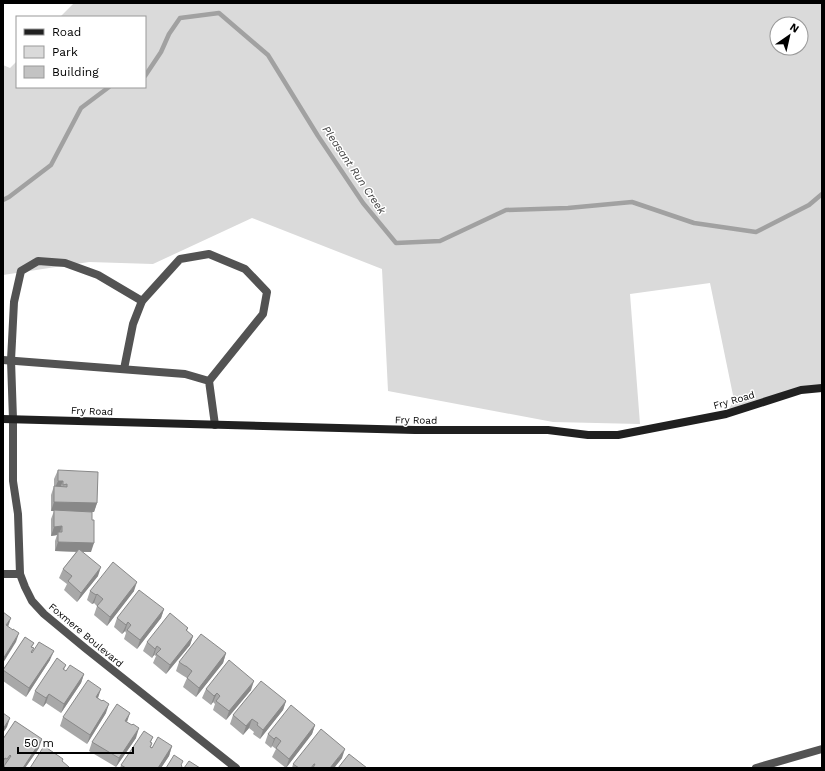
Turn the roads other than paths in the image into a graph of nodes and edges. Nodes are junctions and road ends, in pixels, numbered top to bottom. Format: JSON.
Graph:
{"nodes":[{"id":1,"x":142,"y":301,"type":"junction"},
{"id":2,"x":7,"y":360,"type":"edge"},
{"id":3,"x":124,"y":369,"type":"junction"},
{"id":4,"x":209,"y":380,"type":"junction"},
{"id":5,"x":822,"y":388,"type":"edge"},
{"id":6,"x":3,"y":419,"type":"edge"},
{"id":7,"x":13,"y":419,"type":"junction"},
{"id":8,"x":215,"y":425,"type":"junction"},
{"id":9,"x":3,"y":574,"type":"edge"},
{"id":10,"x":20,"y":574,"type":"junction"},
{"id":11,"x":822,"y":749,"type":"edge"},
{"id":12,"x":236,"y":768,"type":"edge"},
{"id":13,"x":756,"y":768,"type":"edge"}],
"edges":[{"from":1,"to":2,"type":"street","name":"Foxmere Boulevard"},
{"from":1,"to":3,"type":"street"},
{"from":1,"to":4,"type":"street"},
{"from":2,"to":3,"type":"street"},
{"from":2,"to":7,"type":"street","name":"Foxmere Boulevard"},
{"from":3,"to":4,"type":"street"},
{"from":4,"to":8,"type":"street"},
{"from":5,"to":8,"type":"street","name":"Fry Road"},
{"from":6,"to":7,"type":"street","name":"Fry Road"},
{"from":7,"to":8,"type":"street","name":"Fry Road"},
{"from":7,"to":10,"type":"street","name":"Foxmere Boulevard"},
{"from":9,"to":10,"type":"street"},
{"from":10,"to":12,"type":"street","name":"Foxmere Boulevard"},
{"from":11,"to":13,"type":"street"}]}
